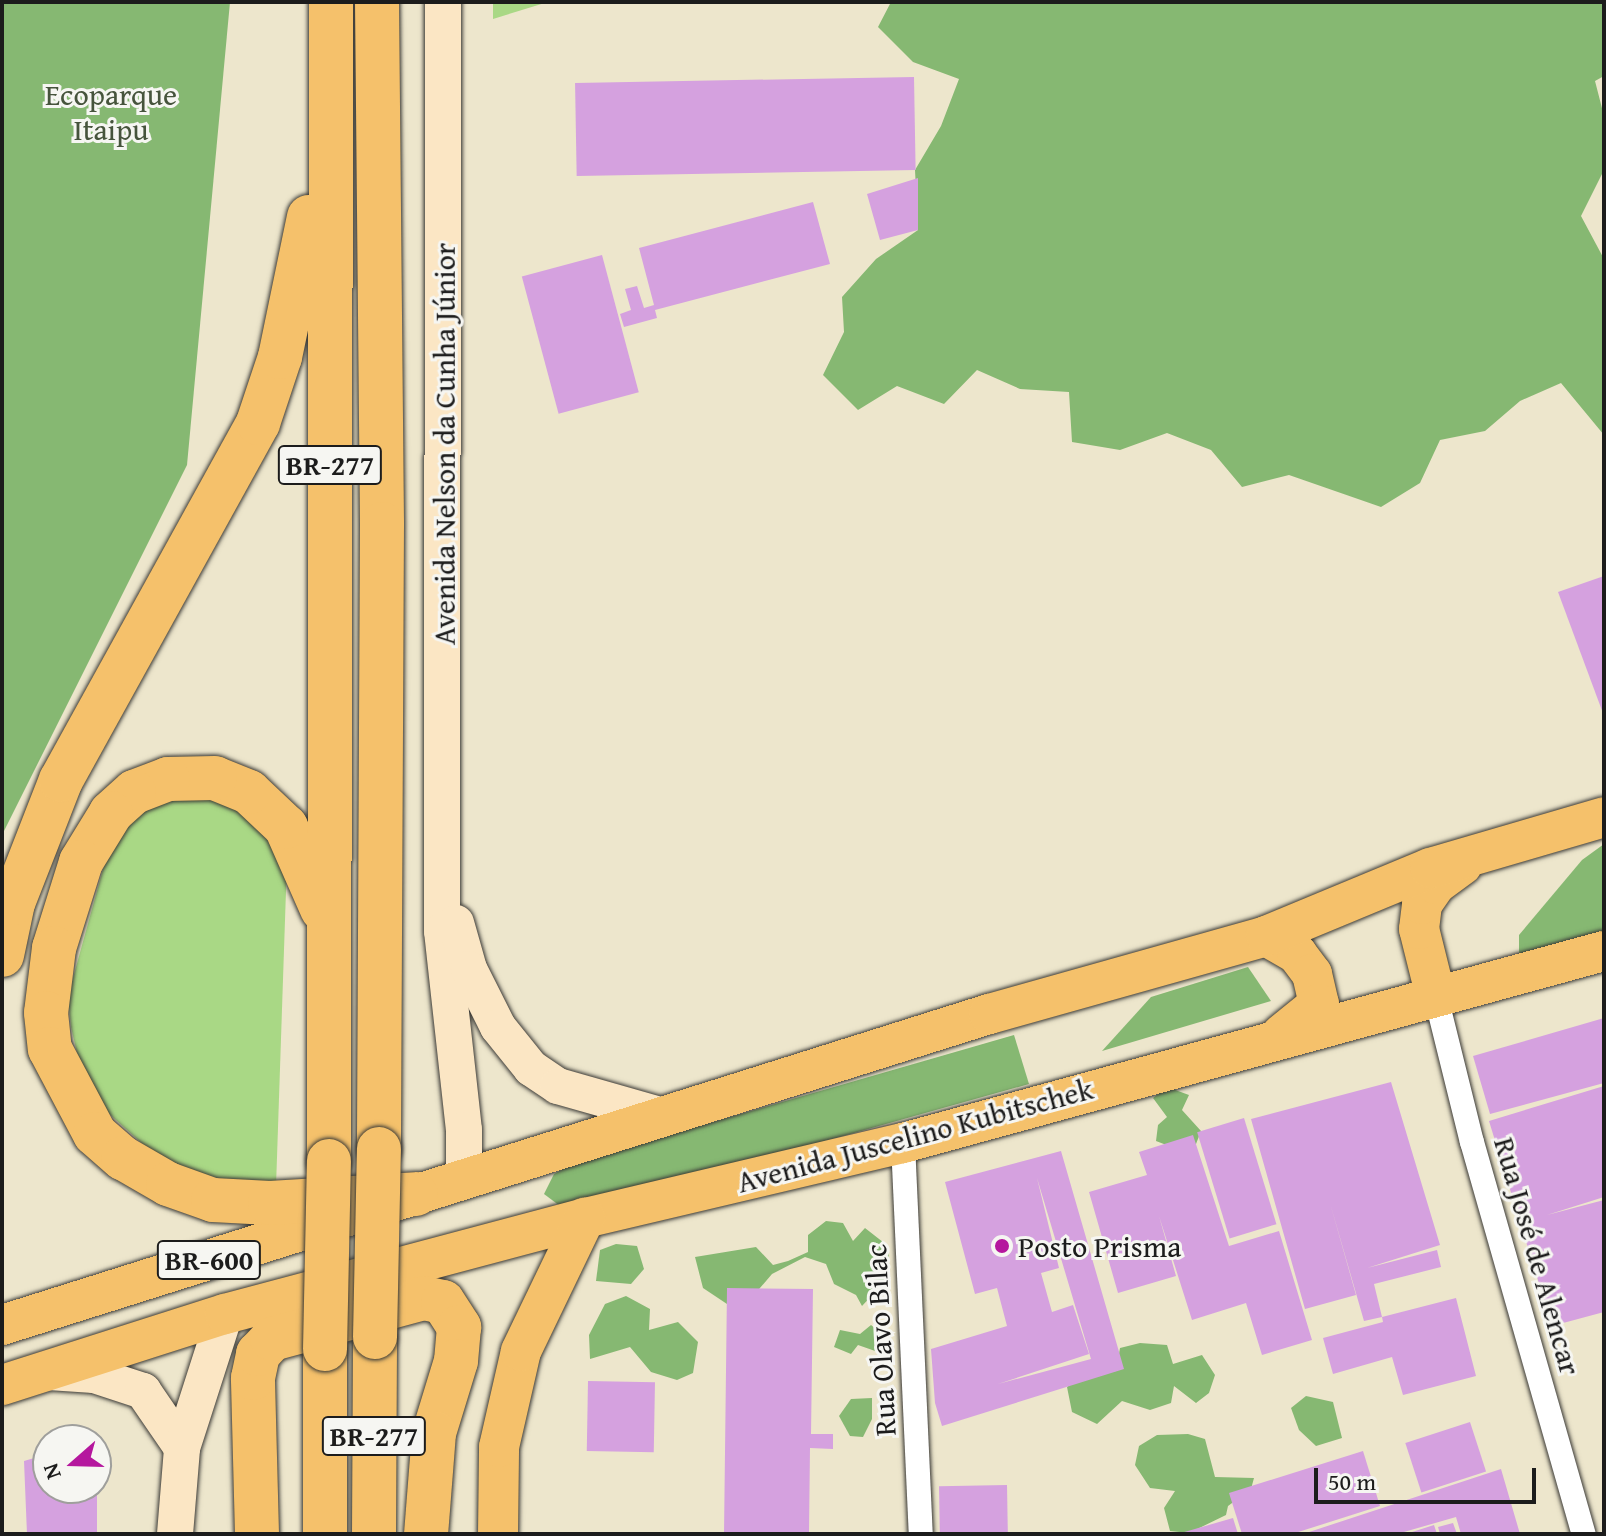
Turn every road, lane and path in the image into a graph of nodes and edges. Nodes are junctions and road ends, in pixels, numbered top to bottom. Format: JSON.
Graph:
{"nodes":[{"id":1,"x":377,"y":2,"type":"edge"},
{"id":2,"x":443,"y":2,"type":"edge"},
{"id":3,"x":331,"y":5,"type":"edge"},
{"id":4,"x":1604,"y":817,"type":"edge"},
{"id":5,"x":1478,"y":854,"type":"junction"},
{"id":6,"x":445,"y":887,"type":"junction"},
{"id":7,"x":330,"y":927,"type":"junction"},
{"id":8,"x":1266,"y":936,"type":"junction"},
{"id":9,"x":1604,"y":951,"type":"edge"},
{"id":10,"x":2,"y":955,"type":"edge"},
{"id":11,"x":1435,"y":993,"type":"junction"},
{"id":12,"x":1275,"y":1040,"type":"junction"},
{"id":13,"x":663,"y":1116,"type":"junction"},
{"id":14,"x":903,"y":1143,"type":"junction"},
{"id":15,"x":464,"y":1179,"type":"junction"},
{"id":16,"x":416,"y":1194,"type":"junction"},
{"id":17,"x":585,"y":1218,"type":"junction"},
{"id":18,"x":225,"y":1314,"type":"junction"},
{"id":19,"x":2,"y":1325,"type":"edge"},
{"id":20,"x":42,"y":1372,"type":"junction"},
{"id":21,"x":2,"y":1385,"type":"edge"},
{"id":22,"x":182,"y":1448,"type":"junction"},
{"id":23,"x":256,"y":1533,"type":"edge"},
{"id":24,"x":426,"y":1533,"type":"edge"},
{"id":25,"x":175,"y":1534,"type":"edge"},
{"id":26,"x":325,"y":1534,"type":"edge"},
{"id":27,"x":374,"y":1534,"type":"edge"},
{"id":28,"x":498,"y":1534,"type":"edge"},
{"id":29,"x":921,"y":1534,"type":"edge"},
{"id":30,"x":1584,"y":1534,"type":"edge"}],
"edges":[{"from":1,"to":27,"type":"highway","number":"BR-277","bridge":true},
{"from":2,"to":6,"type":"street","name":"Avenida Nelson da Cunha Júnior"},
{"from":3,"to":7,"type":"highway","number":"BR-277"},
{"from":3,"to":10,"type":"highway"},
{"from":4,"to":5,"type":"main road"},
{"from":5,"to":8,"type":"main road"},
{"from":5,"to":11,"type":"main road"},
{"from":6,"to":13,"type":"street","name":"Avenida Nelson da Cunha Júnior"},
{"from":6,"to":15,"type":"street","name":"Avenida Nelson da Cunha Júnior"},
{"from":7,"to":16,"type":"highway"},
{"from":7,"to":26,"type":"highway","number":"BR-277","bridge":true},
{"from":8,"to":12,"type":"main road"},
{"from":8,"to":13,"type":"main road"},
{"from":9,"to":11,"type":"main road","name":"Avenida Juscelino Kubitschek"},
{"from":11,"to":12,"type":"main road","name":"Avenida Juscelino Kubitschek"},
{"from":11,"to":30,"type":"street","name":"Rua José de Alencar"},
{"from":12,"to":14,"type":"main road","name":"Avenida Juscelino Kubitschek"},
{"from":13,"to":15,"type":"main road"},
{"from":14,"to":17,"type":"main road","name":"Avenida Juscelino Kubitschek"},
{"from":14,"to":29,"type":"street","name":"Rua Olavo Bilac"},
{"from":15,"to":16,"type":"main road"},
{"from":16,"to":19,"type":"main road","number":"BR-600"},
{"from":17,"to":18,"type":"main road","name":"Avenida Juscelino Kubitschek"},
{"from":17,"to":28,"type":"main road"},
{"from":18,"to":20,"type":"main road","number":"BR-600"},
{"from":18,"to":22,"type":"street"},
{"from":20,"to":21,"type":"main road","number":"BR-600"},
{"from":20,"to":22,"type":"street"},
{"from":22,"to":25,"type":"street"},
{"from":23,"to":24,"type":"highway"}]}
